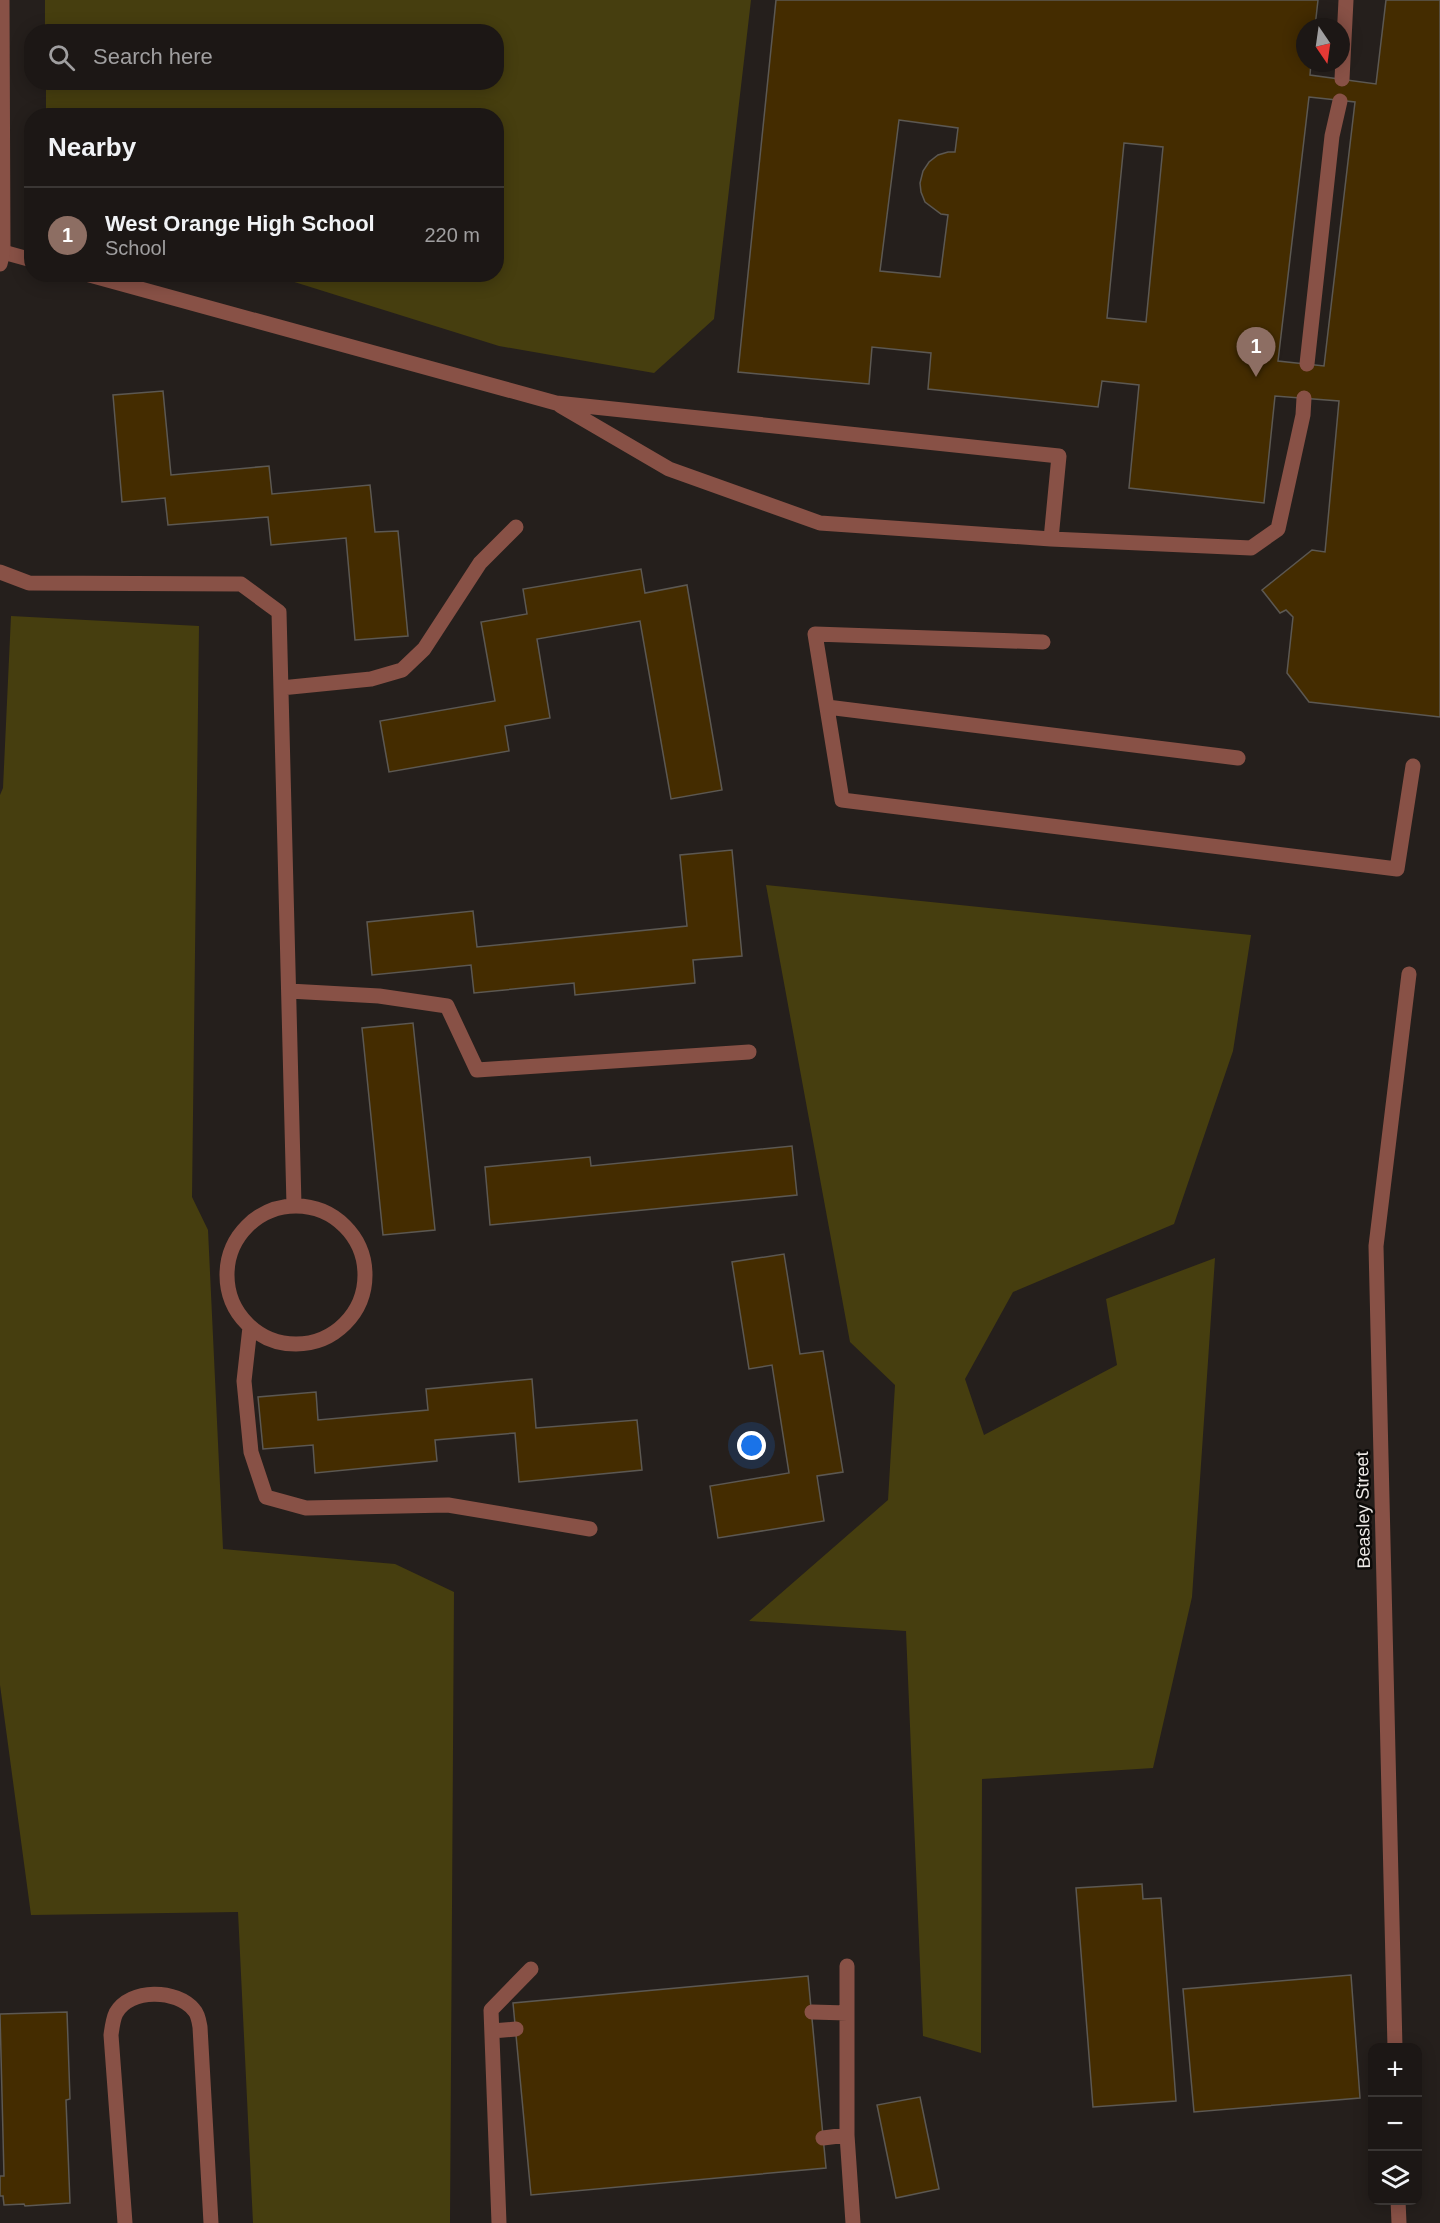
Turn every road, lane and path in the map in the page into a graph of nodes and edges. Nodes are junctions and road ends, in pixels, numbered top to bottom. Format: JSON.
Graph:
{"nodes":[{"id":1,"x":2,"y":0,"type":"edge"},
{"id":2,"x":1346,"y":0,"type":"edge"},
{"id":3,"x":1,"y":63,"type":"edge"},
{"id":4,"x":1342,"y":79,"type":"dead end"},
{"id":5,"x":1340,"y":101,"type":"dead end"},
{"id":6,"x":2,"y":258,"type":"edge"},
{"id":7,"x":24,"y":259,"type":"edge"},
{"id":8,"x":115,"y":282,"type":"edge"},
{"id":9,"x":1307,"y":364,"type":"dead end"},
{"id":10,"x":1304,"y":398,"type":"dead end"},
{"id":11,"x":556,"y":403,"type":"junction"},
{"id":12,"x":516,"y":527,"type":"dead end"},
{"id":13,"x":1051,"y":539,"type":"junction"},
{"id":14,"x":0,"y":572,"type":"edge"},
{"id":15,"x":1043,"y":642,"type":"dead end"},
{"id":16,"x":281,"y":688,"type":"junction"},
{"id":17,"x":827,"y":707,"type":"junction"},
{"id":18,"x":1238,"y":758,"type":"dead end"},
{"id":19,"x":1413,"y":766,"type":"dead end"},
{"id":20,"x":1409,"y":974,"type":"dead end"},
{"id":21,"x":289,"y":991,"type":"junction"},
{"id":22,"x":749,"y":1052,"type":"dead end"},
{"id":23,"x":294,"y":1205,"type":"junction"},
{"id":24,"x":250,"y":1327,"type":"junction"},
{"id":25,"x":590,"y":1529,"type":"dead end"},
{"id":26,"x":847,"y":1966,"type":"dead end"},
{"id":27,"x":531,"y":1969,"type":"dead end"},
{"id":28,"x":812,"y":2012,"type":"dead end"},
{"id":29,"x":847,"y":2013,"type":"junction"},
{"id":30,"x":516,"y":2029,"type":"dead end"},
{"id":31,"x":492,"y":2031,"type":"junction"},
{"id":32,"x":1395,"y":2043,"type":"edge"},
{"id":33,"x":847,"y":2135,"type":"junction"},
{"id":34,"x":824,"y":2138,"type":"dead end"},
{"id":35,"x":1398,"y":2205,"type":"edge"},
{"id":36,"x":125,"y":2223,"type":"edge"},
{"id":37,"x":211,"y":2223,"type":"edge"},
{"id":38,"x":499,"y":2223,"type":"edge"},
{"id":39,"x":853,"y":2223,"type":"edge"},
{"id":40,"x":1398,"y":2223,"type":"edge"}],
"edges":[{"from":1,"to":3,"type":"street"},
{"from":2,"to":4,"type":"street"},
{"from":3,"to":6,"type":"street"},
{"from":5,"to":9,"type":"street"},
{"from":6,"to":7,"type":"street"},
{"from":8,"to":11,"type":"street"},
{"from":10,"to":13,"type":"street"},
{"from":11,"to":13,"type":"street"},
{"from":11,"to":13,"type":"street"},
{"from":12,"to":16,"type":"street"},
{"from":14,"to":16,"type":"street"},
{"from":15,"to":17,"type":"street"},
{"from":16,"to":21,"type":"street"},
{"from":17,"to":18,"type":"street"},
{"from":17,"to":19,"type":"street"},
{"from":20,"to":32,"type":"street","name":"Beasley Street"},
{"from":21,"to":22,"type":"street"},
{"from":21,"to":23,"type":"street"},
{"from":23,"to":24,"type":"street"},
{"from":23,"to":24,"type":"street"},
{"from":24,"to":25,"type":"street"},
{"from":26,"to":29,"type":"street"},
{"from":27,"to":31,"type":"street"},
{"from":28,"to":29,"type":"street"},
{"from":29,"to":33,"type":"street"},
{"from":30,"to":31,"type":"street"},
{"from":31,"to":38,"type":"street"},
{"from":33,"to":34,"type":"street"},
{"from":33,"to":39,"type":"street"},
{"from":35,"to":40,"type":"street"},
{"from":36,"to":37,"type":"street"}]}
